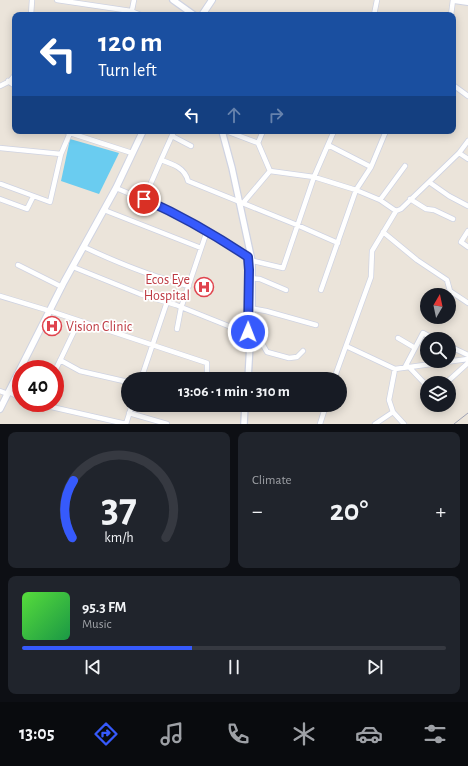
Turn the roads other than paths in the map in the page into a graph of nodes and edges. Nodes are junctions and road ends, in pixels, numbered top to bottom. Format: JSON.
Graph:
{"nodes":[{"id":1,"x":32,"y":0,"type":"edge"},
{"id":2,"x":57,"y":0,"type":"edge"},
{"id":3,"x":134,"y":0,"type":"edge"},
{"id":4,"x":173,"y":0,"type":"edge"},
{"id":5,"x":212,"y":0,"type":"edge"},
{"id":6,"x":378,"y":0,"type":"edge"},
{"id":7,"x":453,"y":0,"type":"edge"},
{"id":8,"x":468,"y":2,"type":"edge"},
{"id":9,"x":31,"y":12,"type":"edge"},
{"id":10,"x":125,"y":12,"type":"edge"},
{"id":11,"x":131,"y":12,"type":"edge"},
{"id":12,"x":190,"y":12,"type":"edge"},
{"id":13,"x":204,"y":12,"type":"edge"},
{"id":14,"x":375,"y":12,"type":"edge"},
{"id":15,"x":451,"y":12,"type":"edge"},
{"id":16,"x":12,"y":78,"type":"edge"},
{"id":17,"x":8,"y":81,"type":"junction"},
{"id":18,"x":12,"y":84,"type":"edge"},
{"id":19,"x":0,"y":86,"type":"edge"},
{"id":20,"x":456,"y":87,"type":"edge"},
{"id":21,"x":468,"y":96,"type":"edge"},
{"id":22,"x":70,"y":134,"type":"edge"},
{"id":23,"x":73,"y":134,"type":"edge"},
{"id":24,"x":141,"y":134,"type":"edge"},
{"id":25,"x":221,"y":134,"type":"edge"},
{"id":26,"x":234,"y":134,"type":"edge"},
{"id":27,"x":262,"y":134,"type":"edge"},
{"id":28,"x":333,"y":134,"type":"edge"},
{"id":29,"x":385,"y":134,"type":"edge"},
{"id":30,"x":172,"y":136,"type":"joint"},
{"id":31,"x":468,"y":141,"type":"edge"},
{"id":32,"x":258,"y":143,"type":"junction"},
{"id":33,"x":328,"y":145,"type":"junction"},
{"id":34,"x":191,"y":146,"type":"dead end"},
{"id":35,"x":0,"y":148,"type":"edge"},
{"id":36,"x":132,"y":153,"type":"junction"},
{"id":37,"x":459,"y":153,"type":"junction"},
{"id":38,"x":61,"y":154,"type":"junction"},
{"id":39,"x":468,"y":159,"type":"edge"},
{"id":40,"x":161,"y":160,"type":"junction"},
{"id":41,"x":371,"y":166,"type":"junction"},
{"id":42,"x":405,"y":166,"type":"dead end"},
{"id":43,"x":270,"y":171,"type":"junction"},
{"id":44,"x":314,"y":177,"type":"junction"},
{"id":45,"x":429,"y":182,"type":"junction"},
{"id":46,"x":2,"y":184,"type":"dead end"},
{"id":47,"x":116,"y":188,"type":"junction"},
{"id":48,"x":356,"y":190,"type":"junction"},
{"id":49,"x":33,"y":197,"type":"junction"},
{"id":50,"x":0,"y":199,"type":"edge"},
{"id":51,"x":144,"y":199,"type":"junction"},
{"id":52,"x":380,"y":200,"type":"junction"},
{"id":53,"x":410,"y":200,"type":"junction"},
{"id":54,"x":239,"y":201,"type":"junction"},
{"id":55,"x":468,"y":206,"type":"edge"},
{"id":56,"x":104,"y":210,"type":"junction"},
{"id":57,"x":396,"y":211,"type":"junction"},
{"id":58,"x":453,"y":219,"type":"dead end"},
{"id":59,"x":297,"y":225,"type":"junction"},
{"id":60,"x":207,"y":231,"type":"junction"},
{"id":61,"x":468,"y":231,"type":"edge"},
{"id":62,"x":383,"y":232,"type":"junction"},
{"id":63,"x":338,"y":243,"type":"junction"},
{"id":64,"x":84,"y":247,"type":"junction"},
{"id":65,"x":468,"y":247,"type":"edge"},
{"id":66,"x":201,"y":248,"type":"junction"},
{"id":67,"x":250,"y":259,"type":"junction"},
{"id":68,"x":18,"y":265,"type":"dead end"},
{"id":69,"x":73,"y":267,"type":"junction"},
{"id":70,"x":251,"y":278,"type":"junction"},
{"id":71,"x":189,"y":286,"type":"junction"},
{"id":72,"x":62,"y":287,"type":"junction"},
{"id":73,"x":286,"y":290,"type":"dead end"},
{"id":74,"x":321,"y":290,"type":"dead end"},
{"id":75,"x":0,"y":296,"type":"edge"},
{"id":76,"x":167,"y":302,"type":"junction"},
{"id":77,"x":468,"y":303,"type":"edge"},
{"id":78,"x":181,"y":308,"type":"junction"},
{"id":79,"x":251,"y":309,"type":"junction"},
{"id":80,"x":50,"y":311,"type":"junction"},
{"id":81,"x":80,"y":321,"type":"junction"},
{"id":82,"x":316,"y":325,"type":"dead end"},
{"id":83,"x":177,"y":329,"type":"dead end"},
{"id":84,"x":248,"y":332,"type":"junction"},
{"id":85,"x":398,"y":338,"type":"dead end"},
{"id":86,"x":420,"y":339,"type":"edge"},
{"id":87,"x":249,"y":341,"type":"junction"},
{"id":88,"x":153,"y":346,"type":"junction"},
{"id":89,"x":346,"y":346,"type":"junction"},
{"id":90,"x":415,"y":348,"type":"junction"},
{"id":91,"x":456,"y":349,"type":"edge"},
{"id":92,"x":303,"y":351,"type":"dead end"},
{"id":93,"x":468,"y":355,"type":"edge"},
{"id":94,"x":468,"y":359,"type":"edge"},
{"id":95,"x":60,"y":360,"type":"edge"},
{"id":96,"x":64,"y":362,"type":"edge"},
{"id":97,"x":468,"y":363,"type":"edge"},
{"id":98,"x":407,"y":367,"type":"junction"},
{"id":99,"x":395,"y":368,"type":"junction"},
{"id":100,"x":144,"y":372,"type":"edge"},
{"id":101,"x":207,"y":372,"type":"edge"},
{"id":102,"x":247,"y":372,"type":"edge"},
{"id":103,"x":337,"y":372,"type":"edge"},
{"id":104,"x":454,"y":376,"type":"edge"},
{"id":105,"x":420,"y":379,"type":"edge"},
{"id":106,"x":121,"y":380,"type":"edge"},
{"id":107,"x":0,"y":391,"type":"edge"},
{"id":108,"x":8,"y":393,"type":"junction"},
{"id":109,"x":12,"y":395,"type":"edge"},
{"id":110,"x":0,"y":409,"type":"edge"},
{"id":111,"x":64,"y":410,"type":"edge"},
{"id":112,"x":244,"y":412,"type":"edge"},
{"id":113,"x":324,"y":412,"type":"edge"},
{"id":114,"x":392,"y":412,"type":"junction"},
{"id":115,"x":129,"y":413,"type":"joint"},
{"id":116,"x":126,"y":424,"type":"edge"},
{"id":117,"x":167,"y":424,"type":"edge"},
{"id":118,"x":243,"y":424,"type":"edge"},
{"id":119,"x":320,"y":424,"type":"edge"},
{"id":120,"x":375,"y":424,"type":"edge"},
{"id":121,"x":404,"y":424,"type":"edge"}],
"edges":[{"from":1,"to":9,"type":"street"},
{"from":2,"to":10,"type":"street"},
{"from":3,"to":11,"type":"street"},
{"from":4,"to":12,"type":"street"},
{"from":5,"to":13,"type":"main road"},
{"from":6,"to":14,"type":"street"},
{"from":7,"to":8,"type":"main road"},
{"from":7,"to":15,"type":"street"},
{"from":16,"to":17,"type":"street"},
{"from":17,"to":18,"type":"street"},
{"from":17,"to":19,"type":"street"},
{"from":20,"to":21,"type":"street"},
{"from":22,"to":38,"type":"street"},
{"from":23,"to":36,"type":"street"},
{"from":24,"to":36,"type":"main road"},
{"from":25,"to":54,"type":"street"},
{"from":26,"to":32,"type":"street"},
{"from":27,"to":32,"type":"street"},
{"from":28,"to":33,"type":"street"},
{"from":29,"to":41,"type":"street"},
{"from":30,"to":34,"type":"street"},
{"from":30,"to":40,"type":"street"},
{"from":31,"to":37,"type":"street"},
{"from":32,"to":43,"type":"street"},
{"from":33,"to":41,"type":"street"},
{"from":33,"to":44,"type":"street"},
{"from":35,"to":38,"type":"street"},
{"from":36,"to":47,"type":"main road"},
{"from":37,"to":39,"type":"street"},
{"from":37,"to":45,"type":"street"},
{"from":38,"to":49,"type":"street"},
{"from":40,"to":51,"type":"street"},
{"from":40,"to":54,"type":"street"},
{"from":41,"to":48,"type":"street"},
{"from":42,"to":52,"type":"street"},
{"from":43,"to":44,"type":"street"},
{"from":43,"to":54,"type":"street"},
{"from":44,"to":48,"type":"street"},
{"from":44,"to":59,"type":"street"},
{"from":45,"to":53,"type":"street"},
{"from":45,"to":55,"type":"street"},
{"from":46,"to":49,"type":"street"},
{"from":47,"to":51,"type":"street"},
{"from":47,"to":56,"type":"main road"},
{"from":48,"to":52,"type":"street"},
{"from":48,"to":63,"type":"street"},
{"from":49,"to":50,"type":"street"},
{"from":51,"to":60,"type":"street"},
{"from":52,"to":57,"type":"street"},
{"from":53,"to":57,"type":"street"},
{"from":53,"to":58,"type":"street"},
{"from":54,"to":59,"type":"street"},
{"from":54,"to":67,"type":"street"},
{"from":56,"to":64,"type":"main road"},
{"from":56,"to":66,"type":"street"},
{"from":57,"to":62,"type":"street"},
{"from":59,"to":63,"type":"street"},
{"from":59,"to":67,"type":"street"},
{"from":60,"to":66,"type":"street"},
{"from":60,"to":67,"type":"street"},
{"from":61,"to":65,"type":"street"},
{"from":62,"to":77,"type":"street"},
{"from":62,"to":89,"type":"street"},
{"from":63,"to":74,"type":"street"},
{"from":64,"to":69,"type":"main road"},
{"from":64,"to":71,"type":"street"},
{"from":66,"to":71,"type":"street"},
{"from":67,"to":70,"type":"street"},
{"from":68,"to":72,"type":"street"},
{"from":69,"to":72,"type":"main road"},
{"from":69,"to":76,"type":"street"},
{"from":70,"to":73,"type":"street"},
{"from":70,"to":79,"type":"street"},
{"from":71,"to":78,"type":"street"},
{"from":72,"to":80,"type":"main road"},
{"from":75,"to":80,"type":"street"},
{"from":76,"to":78,"type":"street"},
{"from":76,"to":88,"type":"street"},
{"from":78,"to":83,"type":"street"},
{"from":78,"to":84,"type":"street"},
{"from":79,"to":82,"type":"street"},
{"from":79,"to":84,"type":"street"},
{"from":79,"to":87,"type":"street"},
{"from":80,"to":81,"type":"street"},
{"from":80,"to":108,"type":"main road"},
{"from":81,"to":88,"type":"street"},
{"from":81,"to":95,"type":"street"},
{"from":84,"to":87,"type":"street"},
{"from":85,"to":90,"type":"street"},
{"from":86,"to":90,"type":"street"},
{"from":87,"to":92,"type":"street"},
{"from":87,"to":102,"type":"street"},
{"from":88,"to":100,"type":"street"},
{"from":88,"to":101,"type":"street"},
{"from":89,"to":99,"type":"street"},
{"from":89,"to":103,"type":"street"},
{"from":90,"to":98,"type":"street"},
{"from":91,"to":93,"type":"street"},
{"from":94,"to":98,"type":"street"},
{"from":96,"to":106,"type":"street"},
{"from":97,"to":104,"type":"street"},
{"from":98,"to":99,"type":"street"},
{"from":98,"to":105,"type":"street"},
{"from":99,"to":114,"type":"street"},
{"from":107,"to":108,"type":"street"},
{"from":108,"to":109,"type":"street"},
{"from":108,"to":110,"type":"main road"},
{"from":111,"to":116,"type":"street"},
{"from":112,"to":118,"type":"street"},
{"from":113,"to":119,"type":"street"},
{"from":114,"to":120,"type":"street"},
{"from":114,"to":121,"type":"street"},
{"from":115,"to":116,"type":"street"},
{"from":115,"to":117,"type":"street"}]}
